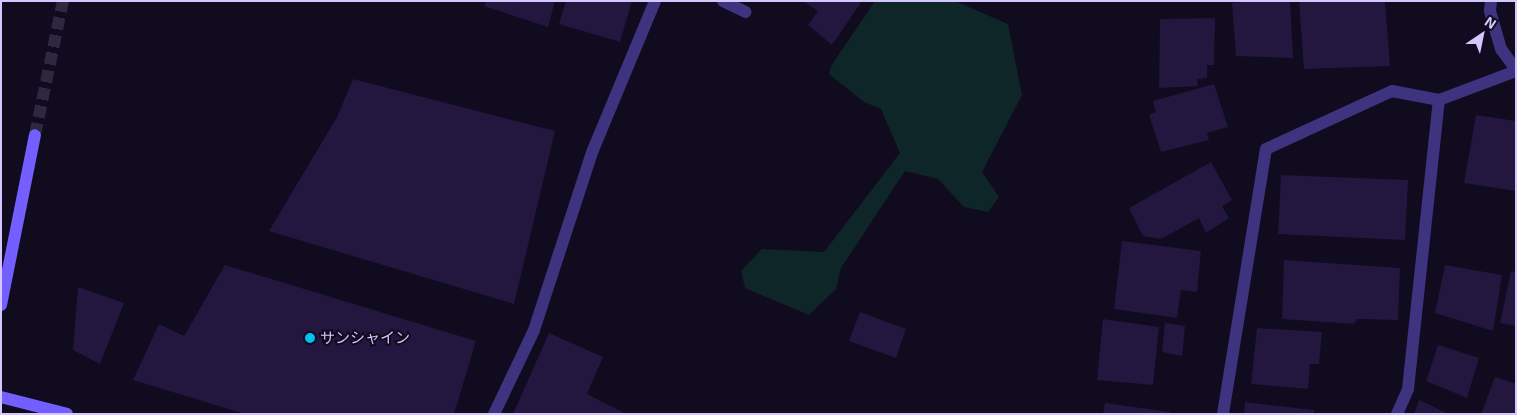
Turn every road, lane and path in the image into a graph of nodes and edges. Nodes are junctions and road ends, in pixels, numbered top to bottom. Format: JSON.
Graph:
{"nodes":[{"id":1,"x":655,"y":1,"type":"edge"},
{"id":2,"x":723,"y":1,"type":"edge"},
{"id":3,"x":1491,"y":1,"type":"edge"},
{"id":4,"x":746,"y":12,"type":"dead end"},
{"id":5,"x":1516,"y":70,"type":"edge"},
{"id":6,"x":1439,"y":100,"type":"junction"},
{"id":7,"x":35,"y":135,"type":"tunnel mouth"},
{"id":8,"x":1,"y":305,"type":"edge"},
{"id":9,"x":1,"y":397,"type":"edge"},
{"id":10,"x":68,"y":414,"type":"edge"},
{"id":11,"x":494,"y":414,"type":"edge"},
{"id":12,"x":1224,"y":414,"type":"edge"},
{"id":13,"x":1396,"y":414,"type":"edge"}],
"edges":[{"from":1,"to":11,"type":"street"},
{"from":2,"to":4,"type":"street"},
{"from":3,"to":5,"type":"street"},
{"from":5,"to":6,"type":"street"},
{"from":6,"to":12,"type":"street"},
{"from":6,"to":13,"type":"street"},
{"from":7,"to":8,"type":"street"},
{"from":9,"to":10,"type":"street"}]}
